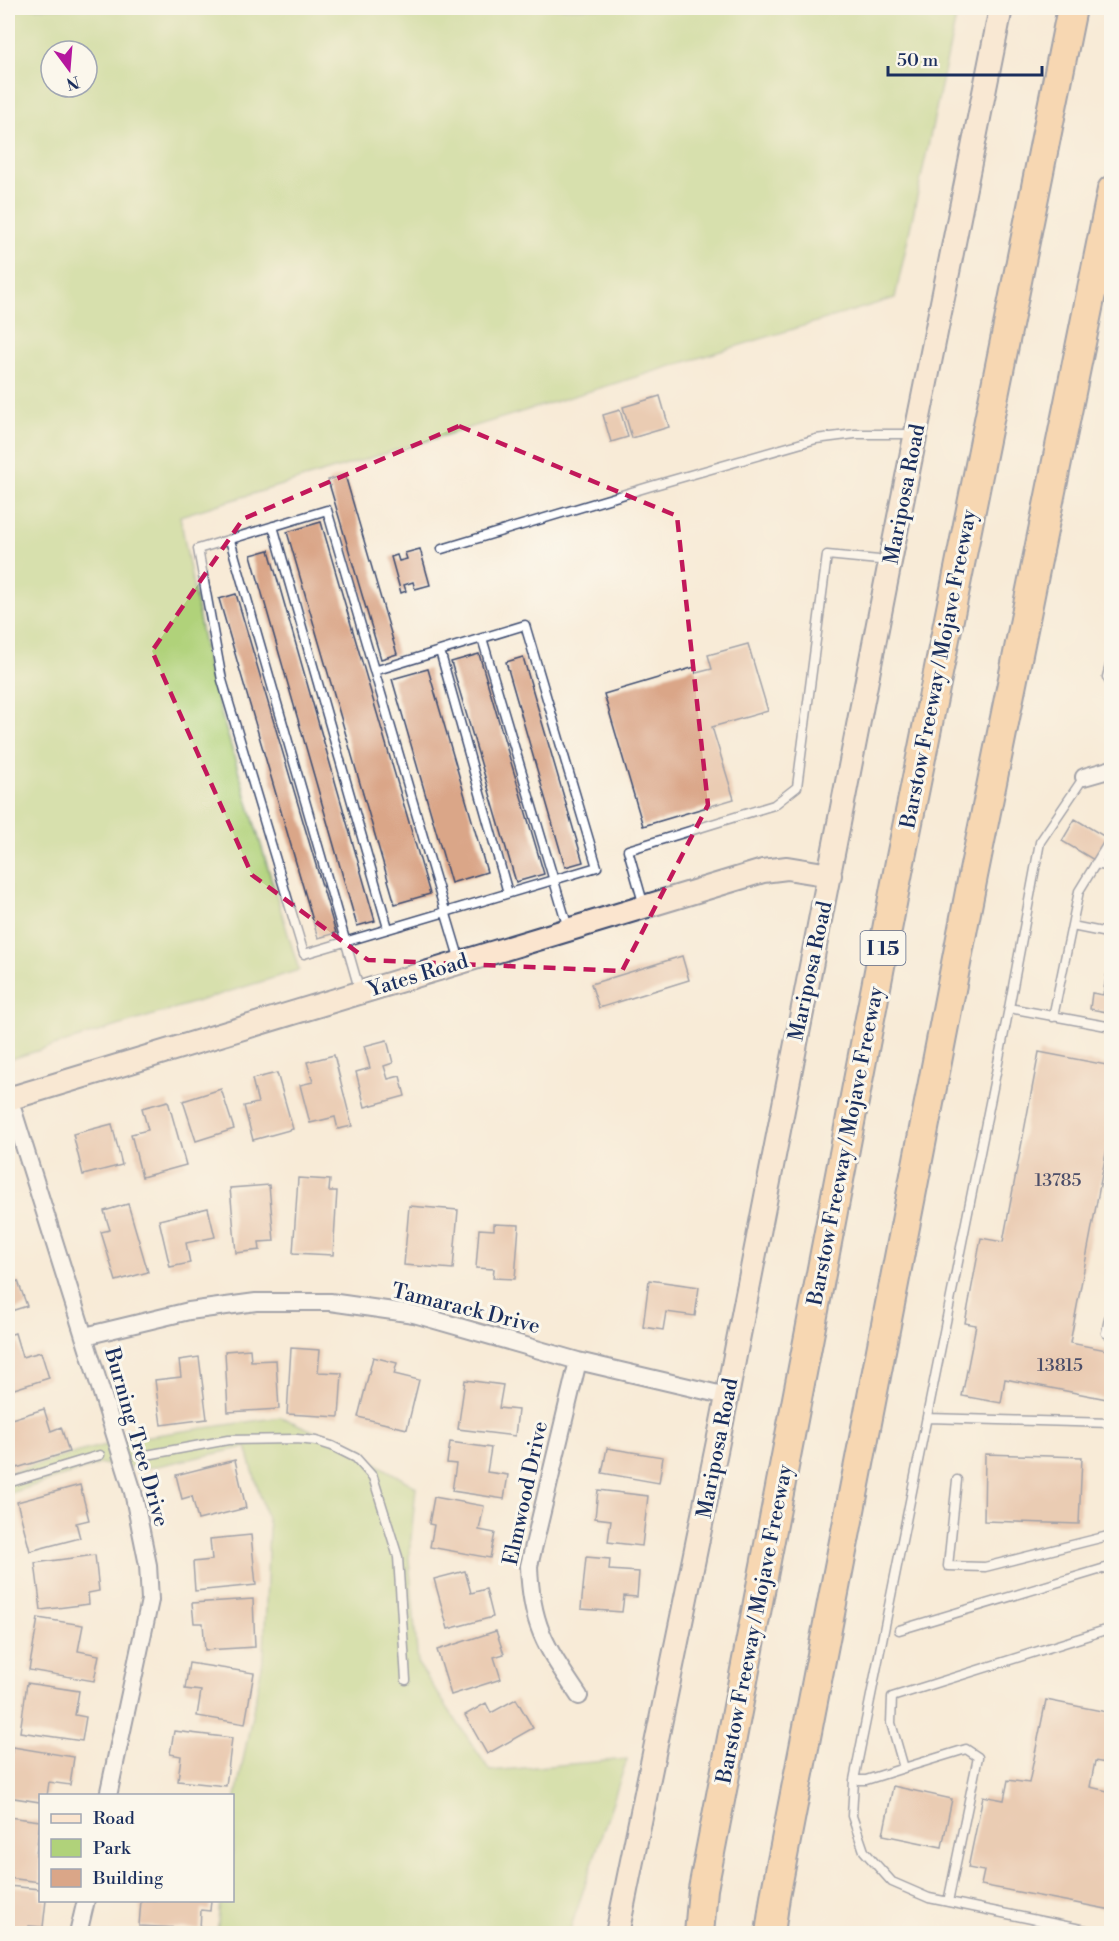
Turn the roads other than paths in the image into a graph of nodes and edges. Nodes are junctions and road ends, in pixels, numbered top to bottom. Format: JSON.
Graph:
{"nodes":[{"id":1,"x":1001,"y":8,"type":"edge"},
{"id":2,"x":1072,"y":8,"type":"edge"},
{"id":3,"x":1112,"y":190,"type":"edge"},
{"id":4,"x":916,"y":434,"type":"junction"},
{"id":5,"x":273,"y":526,"type":"junction"},
{"id":6,"x":230,"y":540,"type":"junction"},
{"id":7,"x":442,"y":549,"type":"dead end"},
{"id":8,"x":890,"y":561,"type":"junction"},
{"id":9,"x":482,"y":638,"type":"junction"},
{"id":10,"x":440,"y":651,"type":"junction"},
{"id":11,"x":1112,"y":658,"type":"edge"},
{"id":12,"x":374,"y":671,"type":"junction"},
{"id":13,"x":1112,"y":686,"type":"edge"},
{"id":14,"x":1112,"y":769,"type":"edge"},
{"id":15,"x":1084,"y":777,"type":"joint"},
{"id":16,"x":1112,"y":837,"type":"edge"},
{"id":17,"x":1095,"y":864,"type":"junction"},
{"id":18,"x":1112,"y":867,"type":"edge"},
{"id":19,"x":830,"y":875,"type":"junction"},
{"id":20,"x":554,"y":880,"type":"junction"},
{"id":21,"x":508,"y":893,"type":"junction"},
{"id":22,"x":644,"y":906,"type":"junction"},
{"id":23,"x":445,"y":912,"type":"junction"},
{"id":24,"x":1072,"y":926,"type":"junction"},
{"id":25,"x":388,"y":928,"type":"junction"},
{"id":26,"x":568,"y":929,"type":"junction"},
{"id":27,"x":1112,"y":934,"type":"edge"},
{"id":28,"x":345,"y":941,"type":"junction"},
{"id":29,"x":460,"y":962,"type":"junction"},
{"id":30,"x":360,"y":993,"type":"junction"},
{"id":31,"x":1009,"y":1008,"type":"junction"},
{"id":32,"x":1053,"y":1017,"type":"junction"},
{"id":33,"x":1112,"y":1027,"type":"edge"},
{"id":34,"x":8,"y":1098,"type":"edge"},
{"id":35,"x":1112,"y":1305,"type":"edge"},
{"id":36,"x":1112,"y":1334,"type":"edge"},
{"id":37,"x":85,"y":1336,"type":"junction"},
{"id":38,"x":578,"y":1361,"type":"junction"},
{"id":39,"x":727,"y":1396,"type":"junction"},
{"id":40,"x":928,"y":1418,"type":"junction"},
{"id":41,"x":1112,"y":1423,"type":"edge"},
{"id":42,"x":100,"y":1455,"type":"dead end"},
{"id":43,"x":141,"y":1456,"type":"dead end"},
{"id":44,"x":957,"y":1480,"type":"dead end"},
{"id":45,"x":8,"y":1483,"type":"edge"},
{"id":46,"x":1112,"y":1535,"type":"edge"},
{"id":47,"x":1112,"y":1566,"type":"edge"},
{"id":48,"x":1112,"y":1628,"type":"edge"},
{"id":49,"x":898,"y":1630,"type":"dead end"},
{"id":50,"x":406,"y":1680,"type":"dead end"},
{"id":51,"x":579,"y":1696,"type":"dead end"},
{"id":52,"x":904,"y":1768,"type":"junction"},
{"id":53,"x":854,"y":1780,"type":"junction"},
{"id":54,"x":108,"y":1794,"type":"edge"},
{"id":55,"x":703,"y":1889,"type":"junction"},
{"id":56,"x":86,"y":1902,"type":"edge"},
{"id":57,"x":948,"y":1902,"type":"junction"},
{"id":58,"x":78,"y":1934,"type":"edge"},
{"id":59,"x":617,"y":1934,"type":"edge"},
{"id":60,"x":693,"y":1934,"type":"edge"},
{"id":61,"x":699,"y":1934,"type":"edge"},
{"id":62,"x":770,"y":1934,"type":"edge"},
{"id":63,"x":1105,"y":1934,"type":"edge"}],
"edges":[{"from":1,"to":4,"type":"main road","name":"Mariposa Road"},
{"from":2,"to":55,"type":"highway","name":"Barstow Freeway / Mojave Freeway","number":"I 15"},
{"from":3,"to":62,"type":"highway"},
{"from":4,"to":7,"type":"lane"},
{"from":4,"to":8,"type":"main road","name":"Mariposa Road"},
{"from":5,"to":6,"type":"lane"},
{"from":5,"to":12,"type":"lane"},
{"from":5,"to":25,"type":"lane"},
{"from":6,"to":28,"type":"lane"},
{"from":6,"to":28,"type":"lane"},
{"from":8,"to":19,"type":"main road","name":"Mariposa Road"},
{"from":8,"to":22,"type":"lane"},
{"from":9,"to":10,"type":"lane"},
{"from":9,"to":20,"type":"lane"},
{"from":9,"to":20,"type":"lane"},
{"from":10,"to":12,"type":"lane"},
{"from":10,"to":21,"type":"lane"},
{"from":11,"to":13,"type":"lane"},
{"from":12,"to":23,"type":"lane"},
{"from":14,"to":15,"type":"street"},
{"from":15,"to":31,"type":"lane"},
{"from":16,"to":17,"type":"lane"},
{"from":17,"to":18,"type":"lane"},
{"from":17,"to":24,"type":"lane"},
{"from":19,"to":22,"type":"main road","name":"Yates Road"},
{"from":19,"to":39,"type":"main road","name":"Mariposa Road"},
{"from":20,"to":21,"type":"lane"},
{"from":20,"to":26,"type":"lane"},
{"from":21,"to":23,"type":"lane"},
{"from":22,"to":26,"type":"main road","name":"Yates Road"},
{"from":23,"to":25,"type":"lane"},
{"from":23,"to":29,"type":"lane"},
{"from":24,"to":27,"type":"lane"},
{"from":24,"to":32,"type":"lane"},
{"from":25,"to":28,"type":"lane"},
{"from":26,"to":29,"type":"main road","name":"Yates Road"},
{"from":28,"to":30,"type":"lane"},
{"from":29,"to":30,"type":"main road","name":"Yates Road"},
{"from":30,"to":34,"type":"main road","name":"Yates Road"},
{"from":31,"to":32,"type":"lane"},
{"from":31,"to":40,"type":"lane"},
{"from":32,"to":33,"type":"lane"},
{"from":34,"to":37,"type":"street","name":"Burning Tree Drive"},
{"from":35,"to":36,"type":"lane"},
{"from":37,"to":38,"type":"street","name":"Tamarack Drive"},
{"from":37,"to":54,"type":"street","name":"Burning Tree Drive"},
{"from":38,"to":39,"type":"street","name":"Tamarack Drive"},
{"from":38,"to":51,"type":"street","name":"Elmwood Drive"},
{"from":39,"to":59,"type":"main road","name":"Mariposa Road"},
{"from":40,"to":41,"type":"lane"},
{"from":40,"to":53,"type":"lane"},
{"from":42,"to":45,"type":"lane"},
{"from":43,"to":50,"type":"lane"},
{"from":44,"to":46,"type":"lane"},
{"from":47,"to":49,"type":"lane"},
{"from":48,"to":52,"type":"lane"},
{"from":52,"to":53,"type":"lane"},
{"from":52,"to":57,"type":"lane"},
{"from":53,"to":57,"type":"lane"},
{"from":55,"to":60,"type":"highway"},
{"from":55,"to":61,"type":"highway","name":"Barstow Freeway / Mojave Freeway","number":"I 15"},
{"from":56,"to":58,"type":"street"},
{"from":57,"to":63,"type":"lane"}]}
